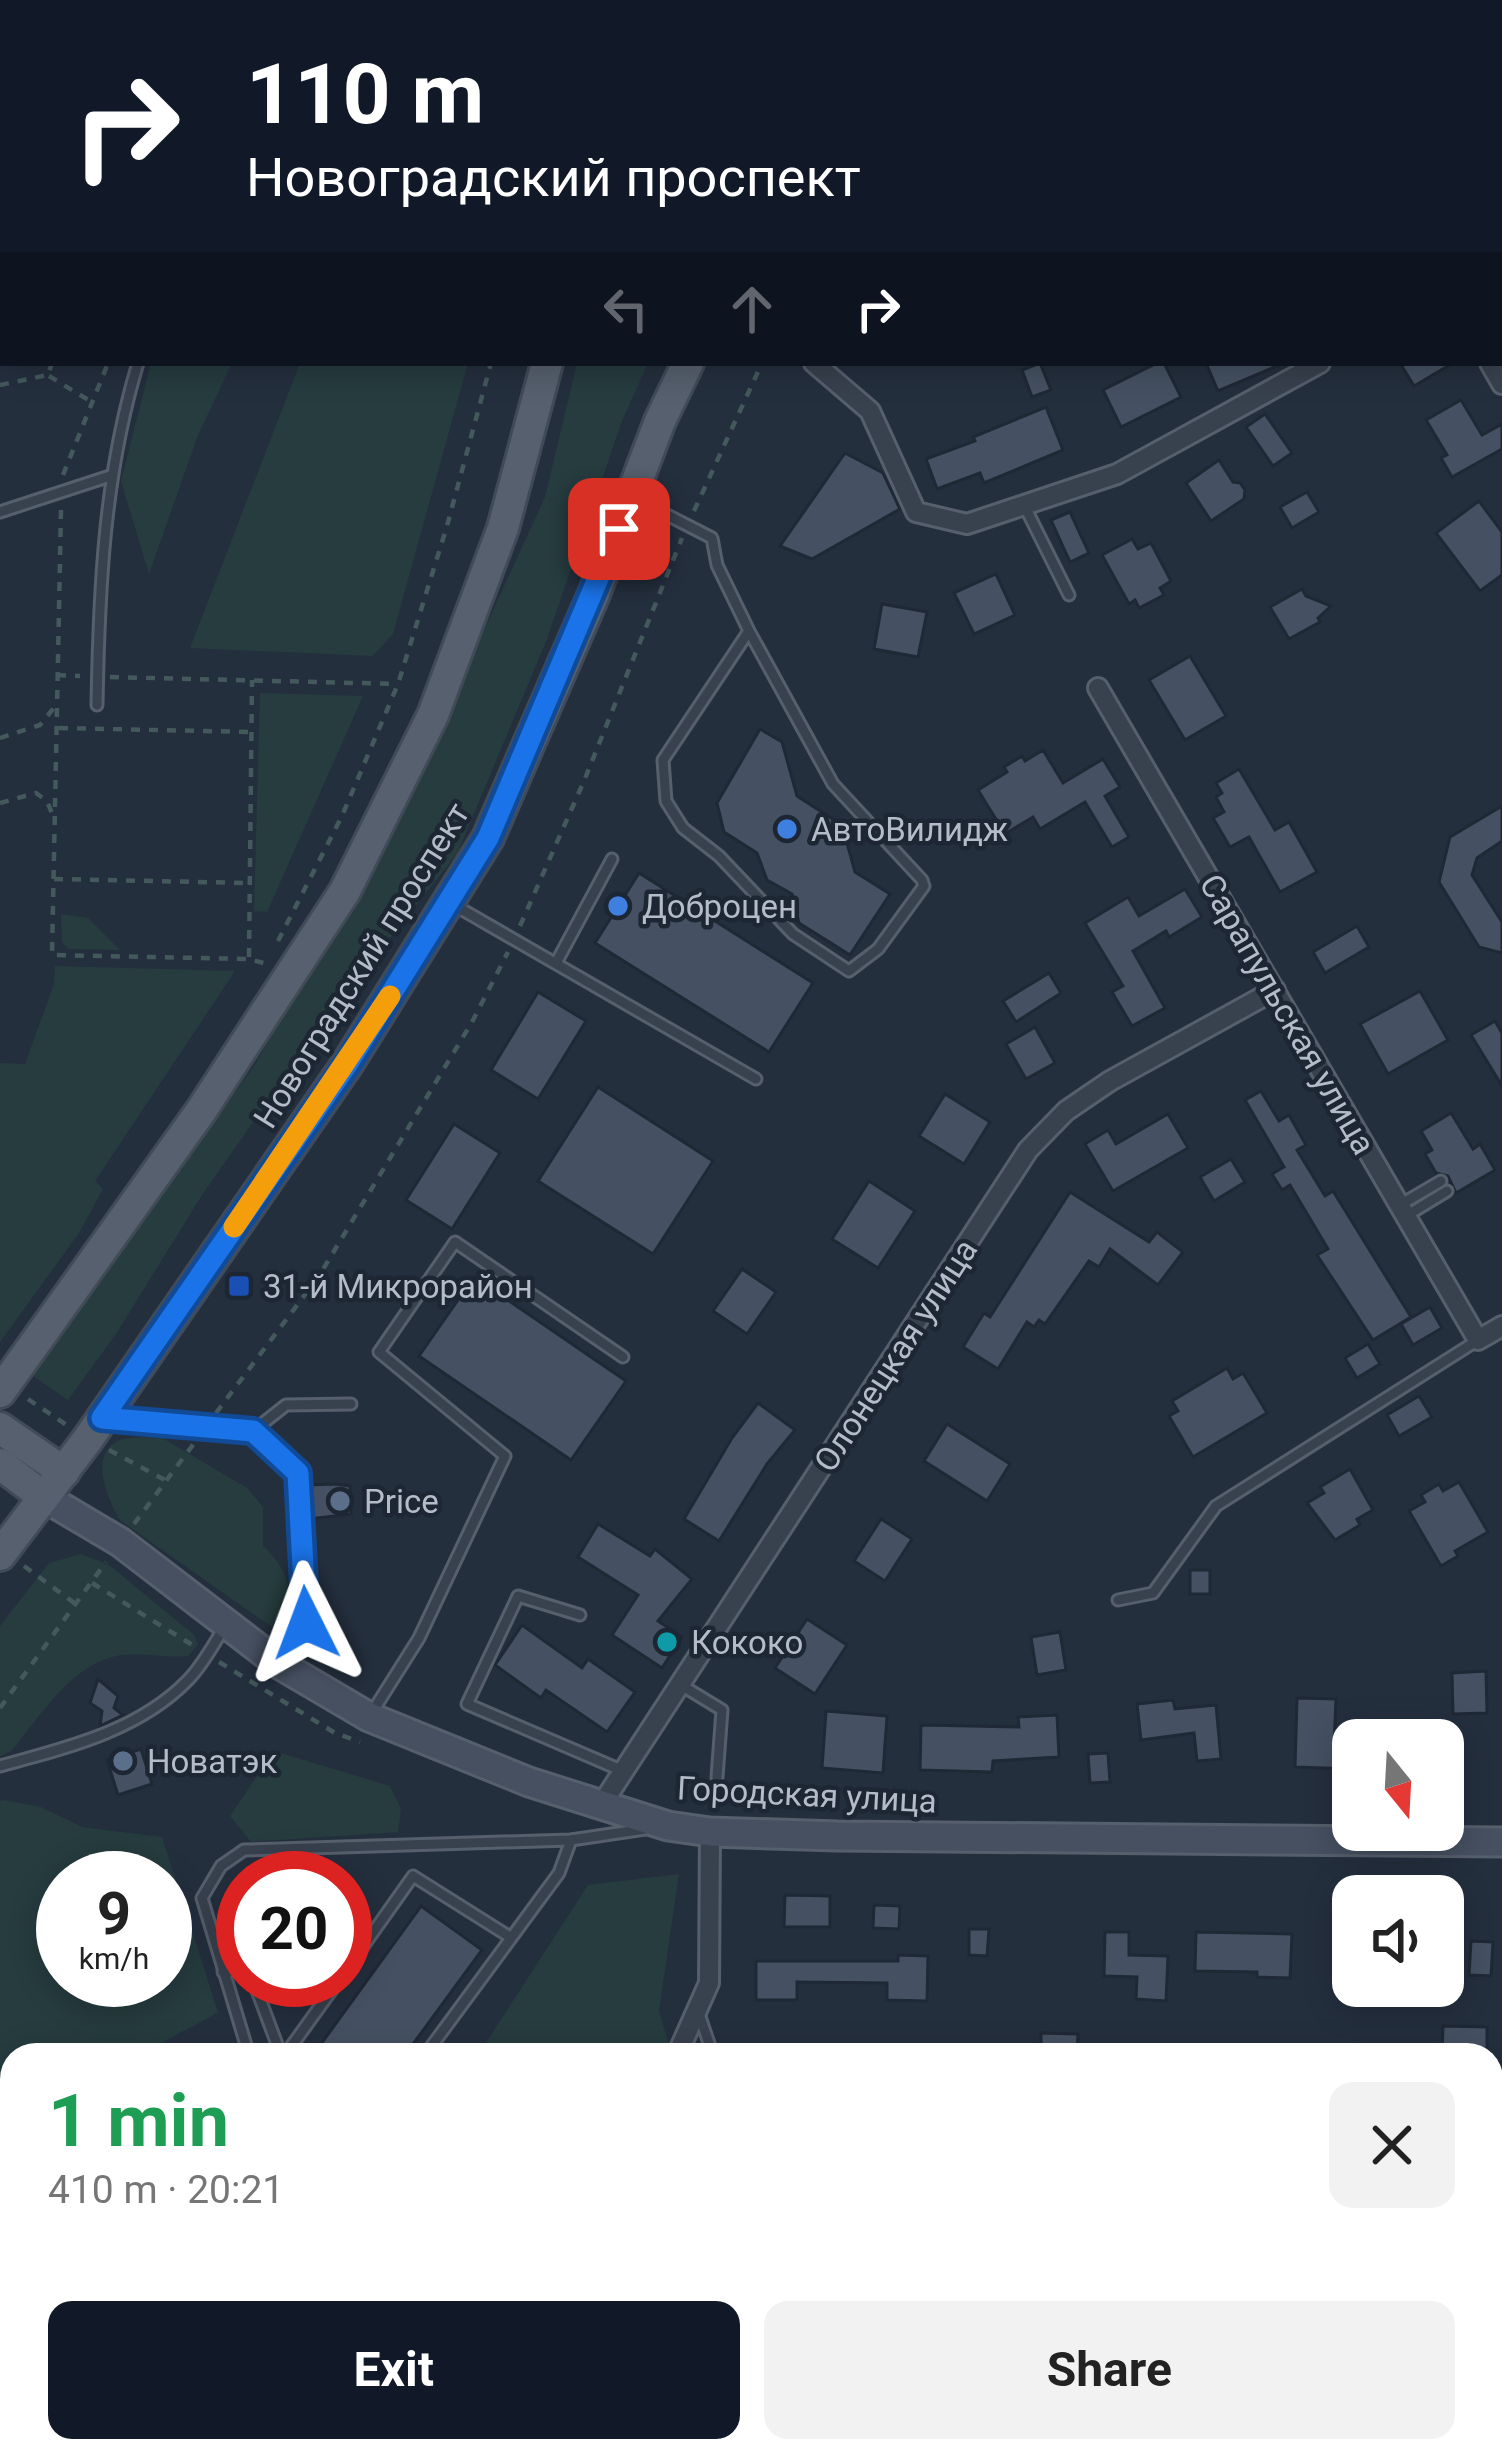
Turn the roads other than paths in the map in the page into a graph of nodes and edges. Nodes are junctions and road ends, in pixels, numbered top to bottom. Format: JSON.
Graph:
{"nodes":[{"id":1,"x":137,"y":366,"type":"edge"},
{"id":2,"x":546,"y":366,"type":"edge"},
{"id":3,"x":687,"y":366,"type":"edge"},
{"id":4,"x":817,"y":366,"type":"edge"},
{"id":5,"x":1315,"y":366,"type":"edge"},
{"id":6,"x":110,"y":476,"type":"junction"},
{"id":7,"x":631,"y":496,"type":"junction"},
{"id":8,"x":1024,"y":505,"type":"junction"},
{"id":9,"x":0,"y":512,"type":"edge"},
{"id":10,"x":1069,"y":595,"type":"dead end"},
{"id":11,"x":749,"y":631,"type":"junction"},
{"id":12,"x":1098,"y":688,"type":"dead end"},
{"id":13,"x":97,"y":705,"type":"dead end"},
{"id":14,"x":612,"y":859,"type":"dead end"},
{"id":15,"x":448,"y":902,"type":"junction"},
{"id":16,"x":556,"y":963,"type":"junction"},
{"id":17,"x":1275,"y":990,"type":"junction"},
{"id":18,"x":756,"y":1079,"type":"dead end"},
{"id":19,"x":1444,"y":1186,"type":"dead end"},
{"id":20,"x":1403,"y":1211,"type":"junction"},
{"id":21,"x":1502,"y":1326,"type":"edge"},
{"id":22,"x":1478,"y":1340,"type":"junction"},
{"id":23,"x":623,"y":1357,"type":"dead end"},
{"id":24,"x":0,"y":1393,"type":"edge"},
{"id":25,"x":351,"y":1404,"type":"dead end"},
{"id":26,"x":102,"y":1418,"type":"junction"},
{"id":27,"x":0,"y":1428,"type":"edge"},
{"id":28,"x":253,"y":1431,"type":"junction"},
{"id":29,"x":0,"y":1464,"type":"edge"},
{"id":30,"x":54,"y":1485,"type":"junction"},
{"id":31,"x":2,"y":1553,"type":"edge"},
{"id":32,"x":1118,"y":1600,"type":"dead end"},
{"id":33,"x":580,"y":1615,"type":"dead end"},
{"id":34,"x":226,"y":1625,"type":"junction"},
{"id":35,"x":279,"y":1664,"type":"junction"},
{"id":36,"x":681,"y":1684,"type":"junction"},
{"id":37,"x":369,"y":1718,"type":"junction"},
{"id":38,"x":0,"y":1766,"type":"edge"},
{"id":39,"x":623,"y":1772,"type":"junction"},
{"id":40,"x":717,"y":1777,"type":"dead end"},
{"id":41,"x":600,"y":1807,"type":"junction"},
{"id":42,"x":668,"y":1826,"type":"junction"},
{"id":43,"x":710,"y":1832,"type":"junction"},
{"id":44,"x":571,"y":1840,"type":"junction"},
{"id":45,"x":1502,"y":1842,"type":"edge"},
{"id":46,"x":243,"y":1851,"type":"edge"},
{"id":47,"x":216,"y":1874,"type":"edge"},
{"id":48,"x":372,"y":1934,"type":"edge"},
{"id":49,"x":510,"y":1937,"type":"junction"},
{"id":50,"x":216,"y":1945,"type":"edge"},
{"id":51,"x":235,"y":2007,"type":"edge"},
{"id":52,"x":266,"y":2007,"type":"edge"},
{"id":53,"x":319,"y":2007,"type":"edge"},
{"id":54,"x":697,"y":2009,"type":"junction"},
{"id":55,"x":245,"y":2043,"type":"edge"},
{"id":56,"x":279,"y":2043,"type":"edge"},
{"id":57,"x":292,"y":2043,"type":"edge"},
{"id":58,"x":434,"y":2043,"type":"edge"},
{"id":59,"x":682,"y":2043,"type":"edge"},
{"id":60,"x":708,"y":2043,"type":"edge"}],
"edges":[{"from":1,"to":6,"type":"lane"},
{"from":2,"to":24,"type":"main road","name":"Новоградский проспект"},
{"from":3,"to":7,"type":"main road","name":"Новоградский проспект"},
{"from":4,"to":8,"type":"street"},
{"from":5,"to":8,"type":"street"},
{"from":6,"to":9,"type":"lane"},
{"from":6,"to":13,"type":"lane"},
{"from":7,"to":11,"type":"lane"},
{"from":7,"to":15,"type":"main road","name":"Новоградский проспект"},
{"from":8,"to":10,"type":"lane"},
{"from":11,"to":11,"type":"lane"},
{"from":12,"to":17,"type":"street","name":"Сарапульская улица"},
{"from":14,"to":16,"type":"lane"},
{"from":15,"to":16,"type":"lane"},
{"from":15,"to":26,"type":"main road","name":"Новоградский проспект"},
{"from":16,"to":18,"type":"lane"},
{"from":17,"to":20,"type":"street","name":"Сарапульская улица"},
{"from":17,"to":36,"type":"street","name":"Олонецкая улица"},
{"from":19,"to":20,"type":"lane"},
{"from":20,"to":22,"type":"street","name":"Сарапульская улица"},
{"from":21,"to":22,"type":"street"},
{"from":22,"to":32,"type":"lane"},
{"from":23,"to":37,"type":"lane"},
{"from":25,"to":28,"type":"lane"},
{"from":26,"to":28,"type":"lane"},
{"from":26,"to":30,"type":"main road","name":"Новоградский проспект"},
{"from":27,"to":30,"type":"main road"},
{"from":28,"to":35,"type":"lane"},
{"from":29,"to":30,"type":"main road","name":"Городская улица"},
{"from":30,"to":31,"type":"main road","name":"Новоградский проспект"},
{"from":30,"to":34,"type":"street","name":"Городская улица"},
{"from":33,"to":39,"type":"lane"},
{"from":34,"to":35,"type":"street","name":"Городская улица"},
{"from":34,"to":38,"type":"lane"},
{"from":35,"to":37,"type":"street","name":"Городская улица"},
{"from":36,"to":39,"type":"street","name":"Олонецкая улица"},
{"from":36,"to":40,"type":"lane"},
{"from":37,"to":41,"type":"street","name":"Городская улица"},
{"from":39,"to":41,"type":"street","name":"Олонецкая улица"},
{"from":41,"to":42,"type":"street","name":"Городская улица"},
{"from":42,"to":43,"type":"street","name":"Городская улица"},
{"from":42,"to":44,"type":"lane"},
{"from":43,"to":45,"type":"street","name":"Городская улица"},
{"from":43,"to":54,"type":"street"},
{"from":44,"to":46,"type":"lane"},
{"from":44,"to":49,"type":"lane"},
{"from":47,"to":50,"type":"lane"},
{"from":48,"to":49,"type":"lane"},
{"from":49,"to":58,"type":"lane"},
{"from":51,"to":55,"type":"lane"},
{"from":52,"to":56,"type":"lane"},
{"from":53,"to":57,"type":"lane"},
{"from":54,"to":59,"type":"street"},
{"from":54,"to":60,"type":"lane"}]}
